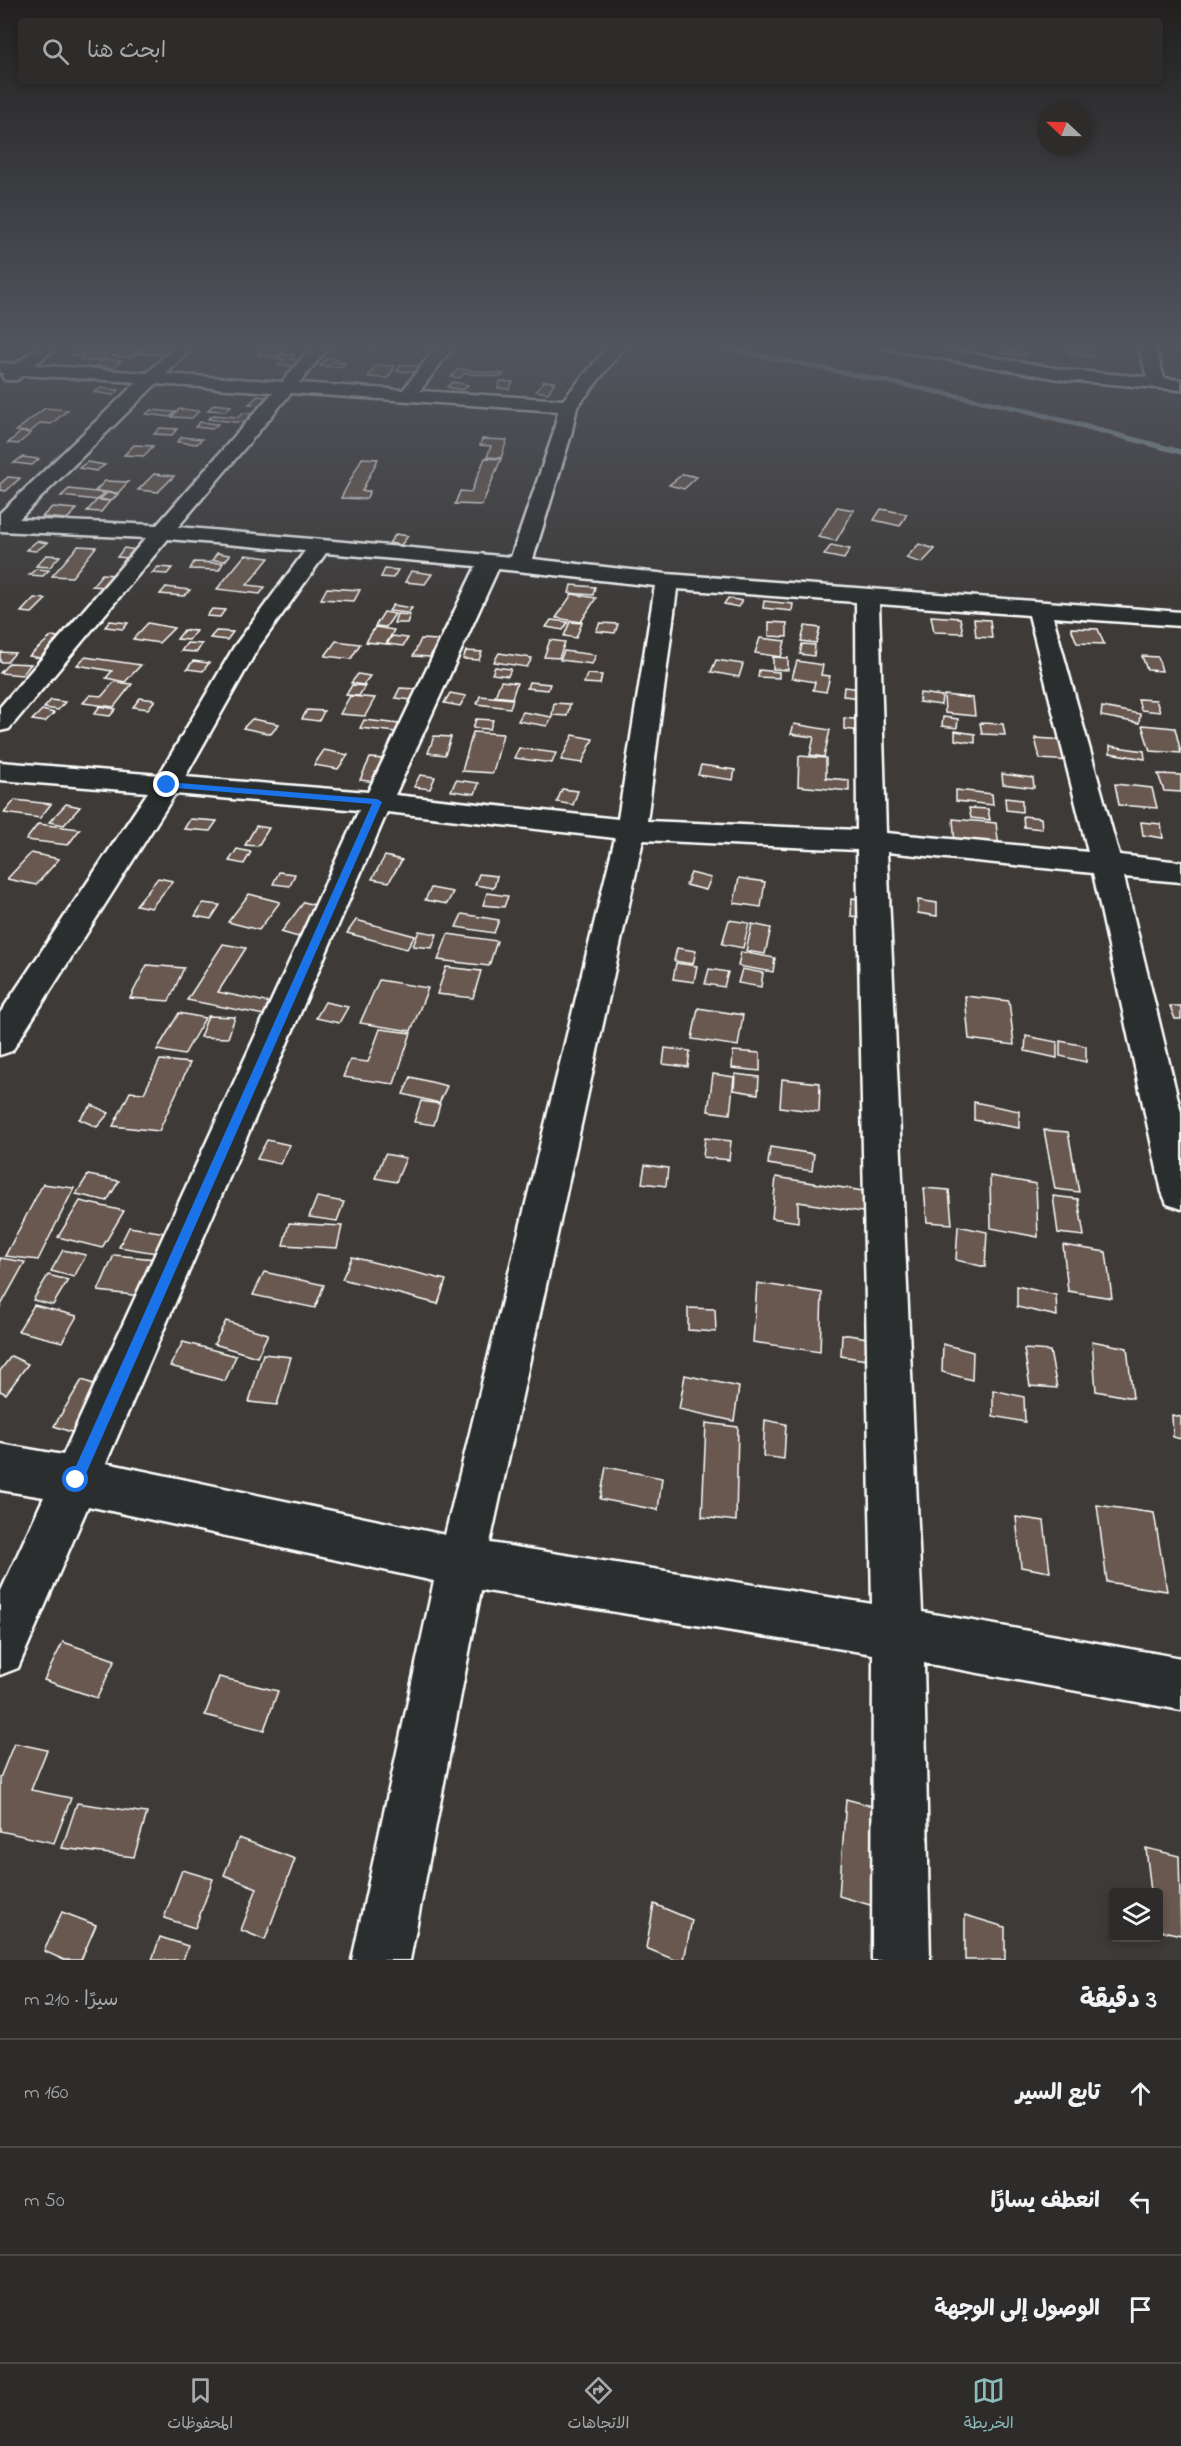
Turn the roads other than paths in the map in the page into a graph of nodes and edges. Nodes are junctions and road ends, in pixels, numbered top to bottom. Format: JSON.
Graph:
{"nodes":[{"id":1,"x":93,"y":434,"type":"edge"},
{"id":2,"x":246,"y":434,"type":"edge"},
{"id":3,"x":562,"y":434,"type":"edge"},
{"id":4,"x":0,"y":524,"type":"edge"},
{"id":5,"x":161,"y":532,"type":"junction"},
{"id":6,"x":320,"y":546,"type":"junction"},
{"id":7,"x":505,"y":563,"type":"junction"},
{"id":8,"x":667,"y":581,"type":"junction"},
{"id":9,"x":867,"y":596,"type":"junction"},
{"id":10,"x":1039,"y":608,"type":"junction"},
{"id":11,"x":1181,"y":619,"type":"edge"},
{"id":12,"x":0,"y":723,"type":"edge"},
{"id":13,"x":0,"y":771,"type":"edge"},
{"id":14,"x":167,"y":785,"type":"junction"},
{"id":15,"x":377,"y":802,"type":"junction"},
{"id":16,"x":631,"y":830,"type":"junction"},
{"id":17,"x":872,"y":841,"type":"junction"},
{"id":18,"x":1106,"y":864,"type":"junction"},
{"id":19,"x":1181,"y":872,"type":"edge"},
{"id":20,"x":0,"y":1041,"type":"edge"},
{"id":21,"x":1181,"y":1192,"type":"edge"},
{"id":22,"x":0,"y":1467,"type":"edge"},
{"id":23,"x":76,"y":1480,"type":"junction"},
{"id":24,"x":462,"y":1563,"type":"junction"},
{"id":25,"x":898,"y":1633,"type":"junction"},
{"id":26,"x":0,"y":1650,"type":"edge"},
{"id":27,"x":1181,"y":1684,"type":"edge"},
{"id":28,"x":381,"y":1960,"type":"edge"},
{"id":29,"x":901,"y":1960,"type":"edge"}],
"edges":[{"from":1,"to":4,"type":"street"},
{"from":2,"to":5,"type":"street"},
{"from":3,"to":7,"type":"street"},
{"from":4,"to":5,"type":"street"},
{"from":5,"to":6,"type":"street"},
{"from":5,"to":12,"type":"street"},
{"from":6,"to":7,"type":"street"},
{"from":6,"to":14,"type":"street"},
{"from":7,"to":8,"type":"street"},
{"from":7,"to":15,"type":"street"},
{"from":8,"to":9,"type":"street"},
{"from":8,"to":16,"type":"street"},
{"from":9,"to":10,"type":"street"},
{"from":9,"to":17,"type":"street"},
{"from":10,"to":11,"type":"street"},
{"from":10,"to":18,"type":"street"},
{"from":13,"to":14,"type":"street"},
{"from":14,"to":15,"type":"street"},
{"from":14,"to":20,"type":"street"},
{"from":15,"to":16,"type":"street"},
{"from":15,"to":23,"type":"street"},
{"from":16,"to":17,"type":"street"},
{"from":16,"to":24,"type":"street"},
{"from":17,"to":18,"type":"street"},
{"from":17,"to":25,"type":"street"},
{"from":18,"to":19,"type":"street"},
{"from":18,"to":21,"type":"street"},
{"from":22,"to":23,"type":"street"},
{"from":23,"to":24,"type":"street"},
{"from":23,"to":26,"type":"street"},
{"from":24,"to":25,"type":"street"},
{"from":24,"to":28,"type":"street"},
{"from":25,"to":27,"type":"street"},
{"from":25,"to":29,"type":"street"}]}
